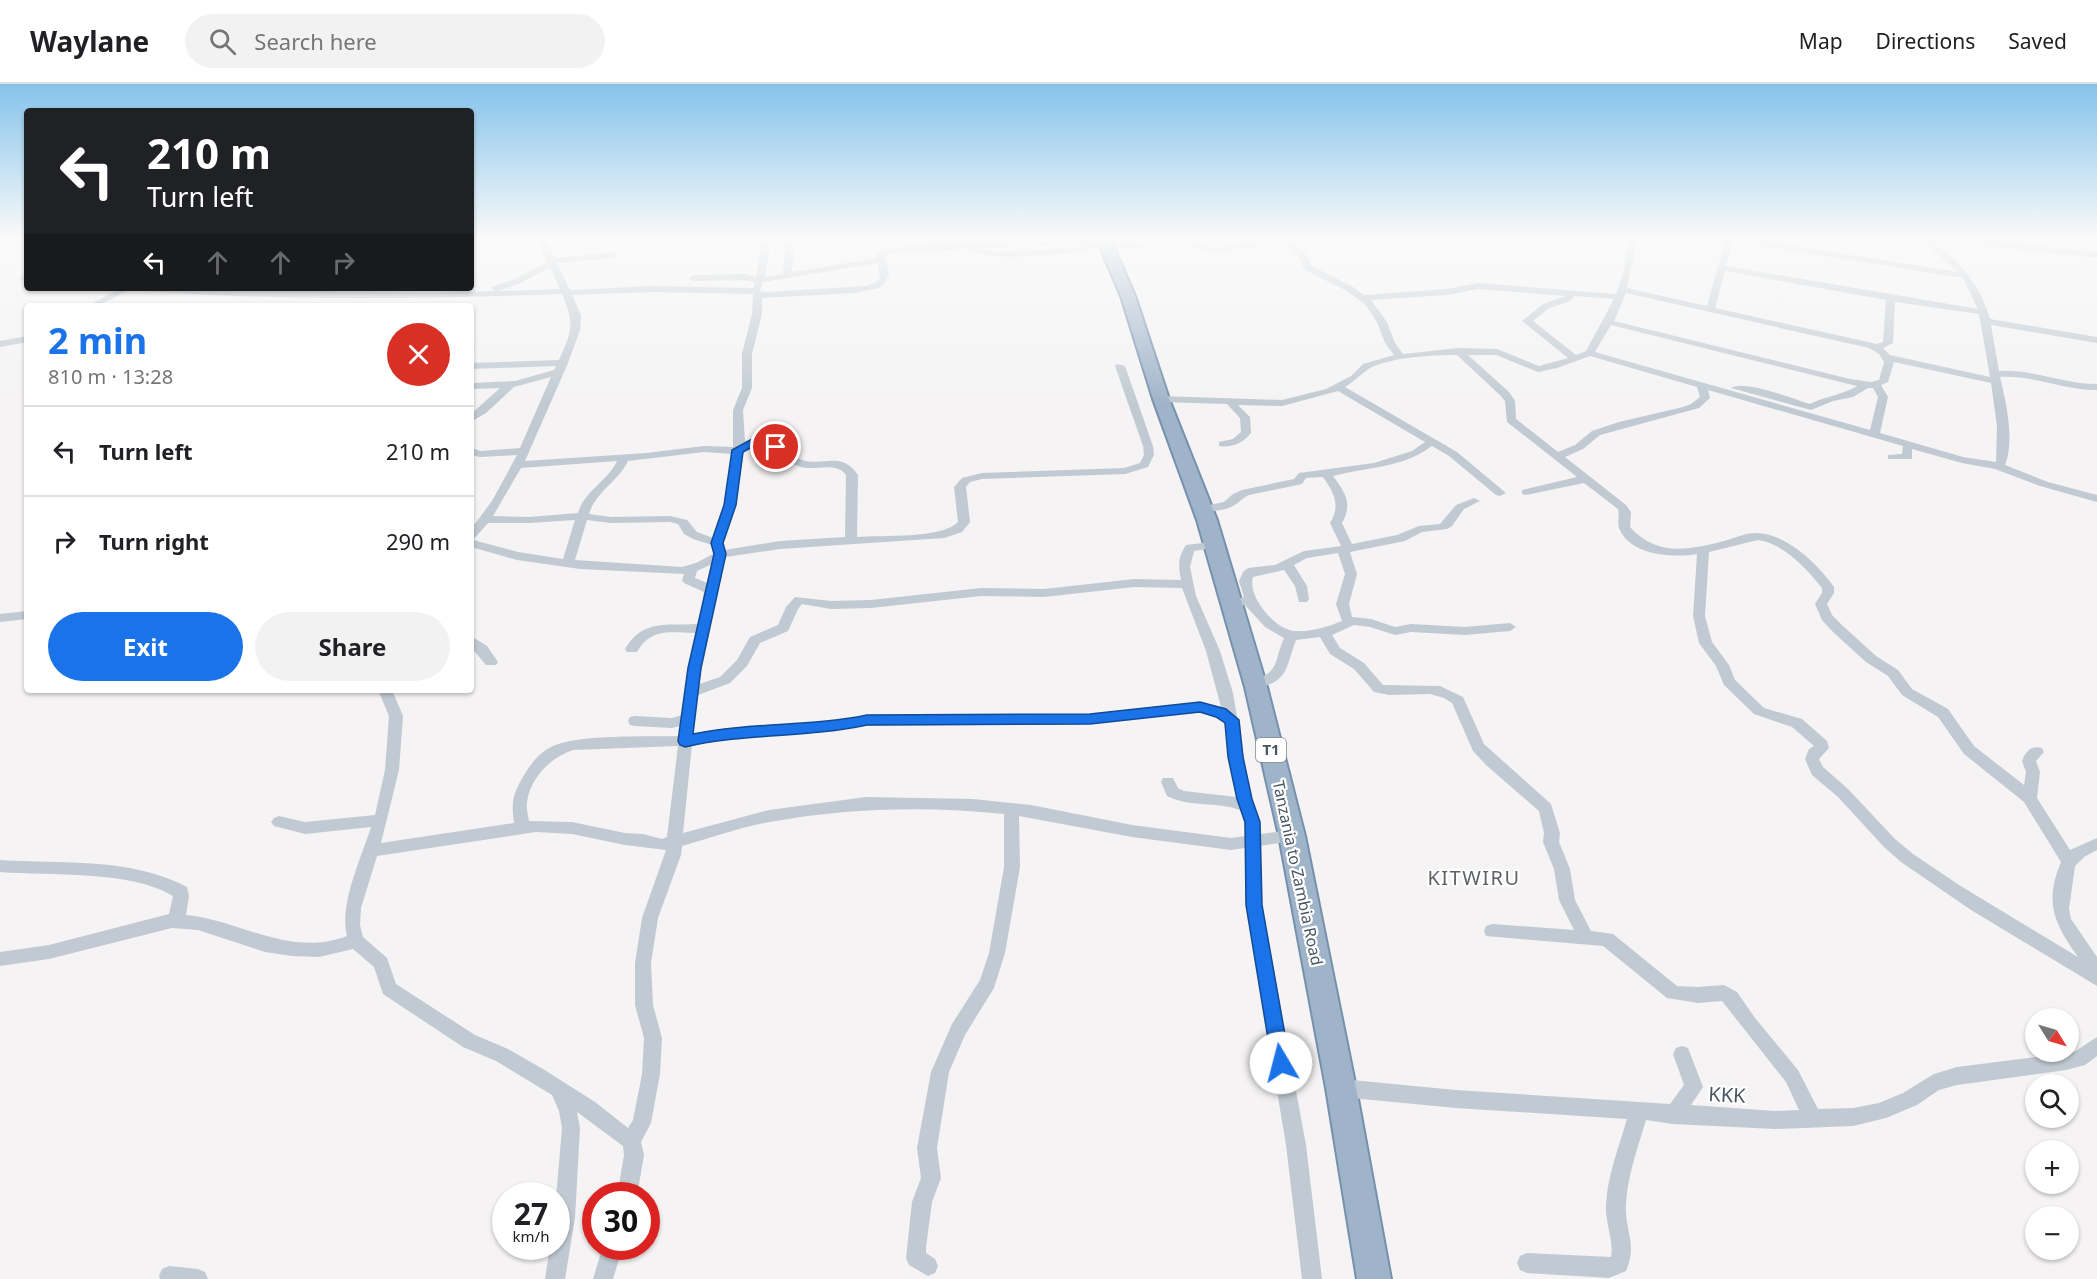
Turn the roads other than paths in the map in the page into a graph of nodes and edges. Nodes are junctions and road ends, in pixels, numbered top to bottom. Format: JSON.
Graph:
{"nodes":[{"id":1,"x":1620,"y":293,"type":"edge"},
{"id":2,"x":116,"y":294,"type":"edge"},
{"id":3,"x":433,"y":294,"type":"edge"},
{"id":4,"x":480,"y":294,"type":"edge"},
{"id":5,"x":513,"y":294,"type":"edge"},
{"id":6,"x":567,"y":294,"type":"edge"},
{"id":7,"x":758,"y":294,"type":"edge"},
{"id":8,"x":777,"y":294,"type":"edge"},
{"id":9,"x":786,"y":294,"type":"edge"},
{"id":10,"x":1125,"y":294,"type":"edge"},
{"id":11,"x":1355,"y":294,"type":"edge"},
{"id":12,"x":1423,"y":294,"type":"edge"},
{"id":13,"x":1572,"y":294,"type":"edge"},
{"id":14,"x":1624,"y":294,"type":"edge"},
{"id":15,"x":1714,"y":294,"type":"edge"},
{"id":16,"x":1867,"y":294,"type":"edge"},
{"id":17,"x":1976,"y":294,"type":"edge"},
{"id":18,"x":476,"y":295,"type":"junction"},
{"id":19,"x":781,"y":295,"type":"joint"},
{"id":20,"x":1363,"y":298,"type":"junction"},
{"id":21,"x":1891,"y":298,"type":"junction"},
{"id":22,"x":97,"y":303,"type":"edge"},
{"id":23,"x":467,"y":303,"type":"edge"},
{"id":24,"x":1710,"y":310,"type":"junction"},
{"id":25,"x":1984,"y":316,"type":"junction"},
{"id":26,"x":1608,"y":322,"type":"junction"},
{"id":27,"x":2097,"y":339,"type":"edge"},
{"id":28,"x":24,"y":340,"type":"edge"},
{"id":29,"x":0,"y":344,"type":"edge"},
{"id":30,"x":1873,"y":346,"type":"junction"},
{"id":31,"x":1458,"y":351,"type":"junction"},
{"id":32,"x":1590,"y":353,"type":"junction"},
{"id":33,"x":1401,"y":358,"type":"junction"},
{"id":34,"x":1889,"y":358,"type":"junction"},
{"id":35,"x":1576,"y":359,"type":"junction"},
{"id":36,"x":474,"y":366,"type":"edge"},
{"id":37,"x":1120,"y":366,"type":"dead end"},
{"id":38,"x":561,"y":367,"type":"junction"},
{"id":39,"x":1995,"y":378,"type":"junction"},
{"id":40,"x":510,"y":385,"type":"junction"},
{"id":41,"x":1702,"y":385,"type":"junction"},
{"id":42,"x":1865,"y":385,"type":"junction"},
{"id":43,"x":1876,"y":385,"type":"junction"},
{"id":44,"x":474,"y":386,"type":"edge"},
{"id":45,"x":1339,"y":387,"type":"junction"},
{"id":46,"x":2097,"y":387,"type":"edge"},
{"id":47,"x":1716,"y":389,"type":"junction"},
{"id":48,"x":1161,"y":399,"type":"junction"},
{"id":49,"x":1232,"y":403,"type":"junction"},
{"id":50,"x":474,"y":416,"type":"edge"},
{"id":51,"x":1874,"y":434,"type":"junction"},
{"id":52,"x":1431,"y":442,"type":"junction"},
{"id":53,"x":1223,"y":444,"type":"dead end"},
{"id":54,"x":1910,"y":444,"type":"junction"},
{"id":55,"x":738,"y":450,"type":"junction"},
{"id":56,"x":524,"y":451,"type":"junction"},
{"id":57,"x":474,"y":453,"type":"edge"},
{"id":58,"x":1557,"y":456,"type":"junction"},
{"id":59,"x":624,"y":457,"type":"junction"},
{"id":60,"x":1892,"y":457,"type":"dead end"},
{"id":61,"x":518,"y":465,"type":"junction"},
{"id":62,"x":1996,"y":466,"type":"junction"},
{"id":63,"x":1326,"y":474,"type":"junction"},
{"id":64,"x":1584,"y":479,"type":"junction"},
{"id":65,"x":1526,"y":492,"type":"dead end"},
{"id":66,"x":1500,"y":493,"type":"dead end"},
{"id":67,"x":2097,"y":499,"type":"edge"},
{"id":68,"x":1474,"y":501,"type":"dead end"},
{"id":69,"x":1203,"y":509,"type":"junction"},
{"id":70,"x":581,"y":516,"type":"junction"},
{"id":71,"x":486,"y":519,"type":"junction"},
{"id":72,"x":474,"y":533,"type":"edge"},
{"id":73,"x":851,"y":540,"type":"junction"},
{"id":74,"x":474,"y":544,"type":"edge"},
{"id":75,"x":1214,"y":544,"type":"junction"},
{"id":76,"x":719,"y":549,"type":"junction"},
{"id":77,"x":1345,"y":549,"type":"junction"},
{"id":78,"x":1703,"y":549,"type":"junction"},
{"id":79,"x":568,"y":563,"type":"junction"},
{"id":80,"x":1287,"y":564,"type":"junction"},
{"id":81,"x":690,"y":570,"type":"junction"},
{"id":82,"x":1187,"y":584,"type":"junction"},
{"id":83,"x":711,"y":590,"type":"junction"},
{"id":84,"x":1303,"y":599,"type":"dead end"},
{"id":85,"x":1240,"y":603,"type":"junction"},
{"id":86,"x":24,"y":615,"type":"edge"},
{"id":87,"x":0,"y":618,"type":"edge"},
{"id":88,"x":1349,"y":622,"type":"junction"},
{"id":89,"x":1510,"y":627,"type":"dead end"},
{"id":90,"x":703,"y":628,"type":"junction"},
{"id":91,"x":1324,"y":632,"type":"junction"},
{"id":92,"x":1291,"y":636,"type":"junction"},
{"id":93,"x":474,"y":642,"type":"edge"},
{"id":94,"x":632,"y":649,"type":"dead end"},
{"id":95,"x":491,"y":662,"type":"dead end"},
{"id":96,"x":1255,"y":684,"type":"junction"},
{"id":97,"x":691,"y":692,"type":"junction"},
{"id":98,"x":387,"y":693,"type":"edge"},
{"id":99,"x":688,"y":718,"type":"junction"},
{"id":100,"x":1232,"y":720,"type":"junction"},
{"id":101,"x":635,"y":722,"type":"dead end"},
{"id":102,"x":685,"y":741,"type":"junction"},
{"id":103,"x":2037,"y":752,"type":"dead end"},
{"id":104,"x":1167,"y":782,"type":"dead end"},
{"id":105,"x":2029,"y":798,"type":"junction"},
{"id":106,"x":1246,"y":806,"type":"junction"},
{"id":107,"x":1011,"y":809,"type":"junction"},
{"id":108,"x":381,"y":820,"type":"junction"},
{"id":109,"x":279,"y":822,"type":"dead end"},
{"id":110,"x":522,"y":828,"type":"junction"},
{"id":111,"x":1292,"y":836,"type":"junction"},
{"id":112,"x":676,"y":840,"type":"junction"},
{"id":113,"x":1252,"y":842,"type":"junction"},
{"id":114,"x":2097,"y":844,"type":"edge"},
{"id":115,"x":372,"y":851,"type":"junction"},
{"id":116,"x":2068,"y":864,"type":"junction"},
{"id":117,"x":0,"y":866,"type":"edge"},
{"id":118,"x":178,"y":921,"type":"junction"},
{"id":119,"x":1492,"y":931,"type":"dead end"},
{"id":120,"x":1586,"y":938,"type":"junction"},
{"id":121,"x":356,"y":940,"type":"junction"},
{"id":122,"x":0,"y":959,"type":"edge"},
{"id":123,"x":2097,"y":973,"type":"edge"},
{"id":124,"x":2097,"y":978,"type":"edge"},
{"id":125,"x":2097,"y":1045,"type":"edge"},
{"id":126,"x":1682,"y":1054,"type":"dead end"},
{"id":127,"x":1341,"y":1088,"type":"junction"},
{"id":128,"x":559,"y":1089,"type":"junction"},
{"id":129,"x":1639,"y":1112,"type":"junction"},
{"id":130,"x":1673,"y":1115,"type":"junction"},
{"id":131,"x":1813,"y":1119,"type":"junction"},
{"id":132,"x":631,"y":1140,"type":"junction"},
{"id":133,"x":629,"y":1182,"type":"edge"},
{"id":134,"x":609,"y":1260,"type":"edge"},
{"id":135,"x":1527,"y":1263,"type":"dead end"},
{"id":136,"x":928,"y":1266,"type":"dead end"},
{"id":137,"x":1592,"y":1273,"type":"edge"},
{"id":138,"x":169,"y":1275,"type":"dead end"},
{"id":139,"x":198,"y":1279,"type":"edge"},
{"id":140,"x":555,"y":1279,"type":"edge"},
{"id":141,"x":603,"y":1279,"type":"edge"},
{"id":142,"x":1312,"y":1279,"type":"edge"},
{"id":143,"x":1374,"y":1279,"type":"edge"}],
"edges":[{"from":1,"to":26,"type":"street"},
{"from":2,"to":22,"type":"street"},
{"from":3,"to":18,"type":"street"},
{"from":4,"to":18,"type":"street"},
{"from":5,"to":18,"type":"street"},
{"from":6,"to":38,"type":"street"},
{"from":7,"to":55,"type":"street"},
{"from":8,"to":19,"type":"street"},
{"from":9,"to":19,"type":"street"},
{"from":10,"to":48,"type":"highway","name":"Tanzania to Zambia Road","number":"T1"},
{"from":11,"to":20,"type":"street"},
{"from":12,"to":20,"type":"street"},
{"from":13,"to":35,"type":"street"},
{"from":14,"to":24,"type":"street"},
{"from":15,"to":24,"type":"street"},
{"from":16,"to":21,"type":"street"},
{"from":17,"to":25,"type":"street"},
{"from":18,"to":23,"type":"street"},
{"from":20,"to":33,"type":"street"},
{"from":21,"to":25,"type":"street"},
{"from":21,"to":30,"type":"street"},
{"from":24,"to":30,"type":"street"},
{"from":25,"to":27,"type":"street"},
{"from":25,"to":39,"type":"street"},
{"from":26,"to":32,"type":"street"},
{"from":26,"to":42,"type":"street"},
{"from":28,"to":29,"type":"street"},
{"from":30,"to":34,"type":"street"},
{"from":31,"to":33,"type":"street"},
{"from":31,"to":35,"type":"street"},
{"from":31,"to":58,"type":"street"},
{"from":32,"to":35,"type":"street"},
{"from":32,"to":41,"type":"street"},
{"from":33,"to":45,"type":"street"},
{"from":34,"to":39,"type":"street"},
{"from":34,"to":43,"type":"street"},
{"from":36,"to":38,"type":"street"},
{"from":37,"to":73,"type":"street"},
{"from":38,"to":40,"type":"street"},
{"from":38,"to":56,"type":"street"},
{"from":39,"to":46,"type":"street"},
{"from":39,"to":62,"type":"street"},
{"from":40,"to":44,"type":"street"},
{"from":40,"to":50,"type":"street"},
{"from":41,"to":47,"type":"street"},
{"from":41,"to":58,"type":"street"},
{"from":42,"to":43,"type":"street"},
{"from":42,"to":47,"type":"street"},
{"from":43,"to":51,"type":"street"},
{"from":45,"to":49,"type":"street"},
{"from":45,"to":52,"type":"street"},
{"from":47,"to":51,"type":"street"},
{"from":48,"to":49,"type":"street"},
{"from":48,"to":69,"type":"highway","name":"Tanzania to Zambia Road","number":"T1"},
{"from":49,"to":53,"type":"street"},
{"from":51,"to":54,"type":"street"},
{"from":52,"to":63,"type":"street"},
{"from":52,"to":66,"type":"street"},
{"from":54,"to":60,"type":"street"},
{"from":54,"to":62,"type":"street"},
{"from":55,"to":59,"type":"street"},
{"from":55,"to":73,"type":"street"},
{"from":55,"to":76,"type":"street"},
{"from":56,"to":57,"type":"street"},
{"from":56,"to":61,"type":"street"},
{"from":58,"to":64,"type":"street"},
{"from":59,"to":61,"type":"street"},
{"from":59,"to":70,"type":"street"},
{"from":61,"to":71,"type":"street"},
{"from":62,"to":67,"type":"street"},
{"from":63,"to":69,"type":"street"},
{"from":63,"to":77,"type":"street"},
{"from":64,"to":65,"type":"street"},
{"from":64,"to":78,"type":"street"},
{"from":68,"to":77,"type":"street"},
{"from":69,"to":75,"type":"highway","name":"Tanzania to Zambia Road","number":"T1"},
{"from":70,"to":71,"type":"street"},
{"from":70,"to":76,"type":"street"},
{"from":70,"to":79,"type":"street"},
{"from":71,"to":72,"type":"street"},
{"from":73,"to":76,"type":"street"},
{"from":74,"to":79,"type":"street"},
{"from":75,"to":82,"type":"street"},
{"from":75,"to":85,"type":"highway","name":"Tanzania to Zambia Road","number":"T1"},
{"from":76,"to":81,"type":"street"},
{"from":76,"to":83,"type":"street"},
{"from":77,"to":80,"type":"street"},
{"from":77,"to":88,"type":"street"},
{"from":78,"to":105,"type":"street"},
{"from":78,"to":124,"type":"street"},
{"from":79,"to":81,"type":"street"},
{"from":80,"to":84,"type":"street"},
{"from":80,"to":85,"type":"street"},
{"from":81,"to":83,"type":"street"},
{"from":82,"to":97,"type":"street"},
{"from":82,"to":100,"type":"street"},
{"from":83,"to":90,"type":"street"},
{"from":85,"to":92,"type":"street"},
{"from":85,"to":96,"type":"highway","name":"Tanzania to Zambia Road","number":"T1"},
{"from":86,"to":87,"type":"street"},
{"from":88,"to":89,"type":"street"},
{"from":88,"to":91,"type":"street"},
{"from":90,"to":94,"type":"street"},
{"from":90,"to":97,"type":"street"},
{"from":91,"to":92,"type":"street"},
{"from":91,"to":120,"type":"street"},
{"from":92,"to":96,"type":"street"},
{"from":93,"to":95,"type":"street"},
{"from":96,"to":111,"type":"highway","name":"Tanzania to Zambia Road","number":"T1"},
{"from":97,"to":99,"type":"street"},
{"from":98,"to":108,"type":"street"},
{"from":99,"to":101,"type":"street"},
{"from":99,"to":102,"type":"street"},
{"from":100,"to":102,"type":"street"},
{"from":100,"to":106,"type":"street"},
{"from":102,"to":110,"type":"street"},
{"from":102,"to":112,"type":"street"},
{"from":103,"to":105,"type":"street"},
{"from":104,"to":106,"type":"street"},
{"from":105,"to":116,"type":"street"},
{"from":106,"to":113,"type":"street"},
{"from":107,"to":112,"type":"street"},
{"from":107,"to":113,"type":"street"},
{"from":107,"to":136,"type":"street"},
{"from":108,"to":109,"type":"street"},
{"from":108,"to":115,"type":"street"},
{"from":110,"to":112,"type":"street"},
{"from":110,"to":115,"type":"street"},
{"from":111,"to":113,"type":"street"},
{"from":111,"to":127,"type":"highway","name":"Tanzania to Zambia Road","number":"T1"},
{"from":112,"to":132,"type":"street"},
{"from":113,"to":142,"type":"street"},
{"from":114,"to":116,"type":"street"},
{"from":115,"to":121,"type":"street"},
{"from":116,"to":123,"type":"street"},
{"from":117,"to":118,"type":"street"},
{"from":118,"to":121,"type":"street"},
{"from":118,"to":122,"type":"street"},
{"from":119,"to":120,"type":"street"},
{"from":120,"to":131,"type":"street"},
{"from":121,"to":128,"type":"street"},
{"from":125,"to":131,"type":"street","name":"KKK"},
{"from":126,"to":130,"type":"street"},
{"from":127,"to":129,"type":"street","name":"KKK"},
{"from":127,"to":143,"type":"highway","name":"Tanzania to Zambia Road","number":"T1"},
{"from":128,"to":132,"type":"street"},
{"from":128,"to":140,"type":"street"},
{"from":129,"to":130,"type":"street","name":"KKK"},
{"from":129,"to":137,"type":"street"},
{"from":130,"to":131,"type":"street","name":"KKK"},
{"from":132,"to":133,"type":"street"},
{"from":134,"to":141,"type":"street"},
{"from":135,"to":137,"type":"street"},
{"from":138,"to":139,"type":"street"}]}
